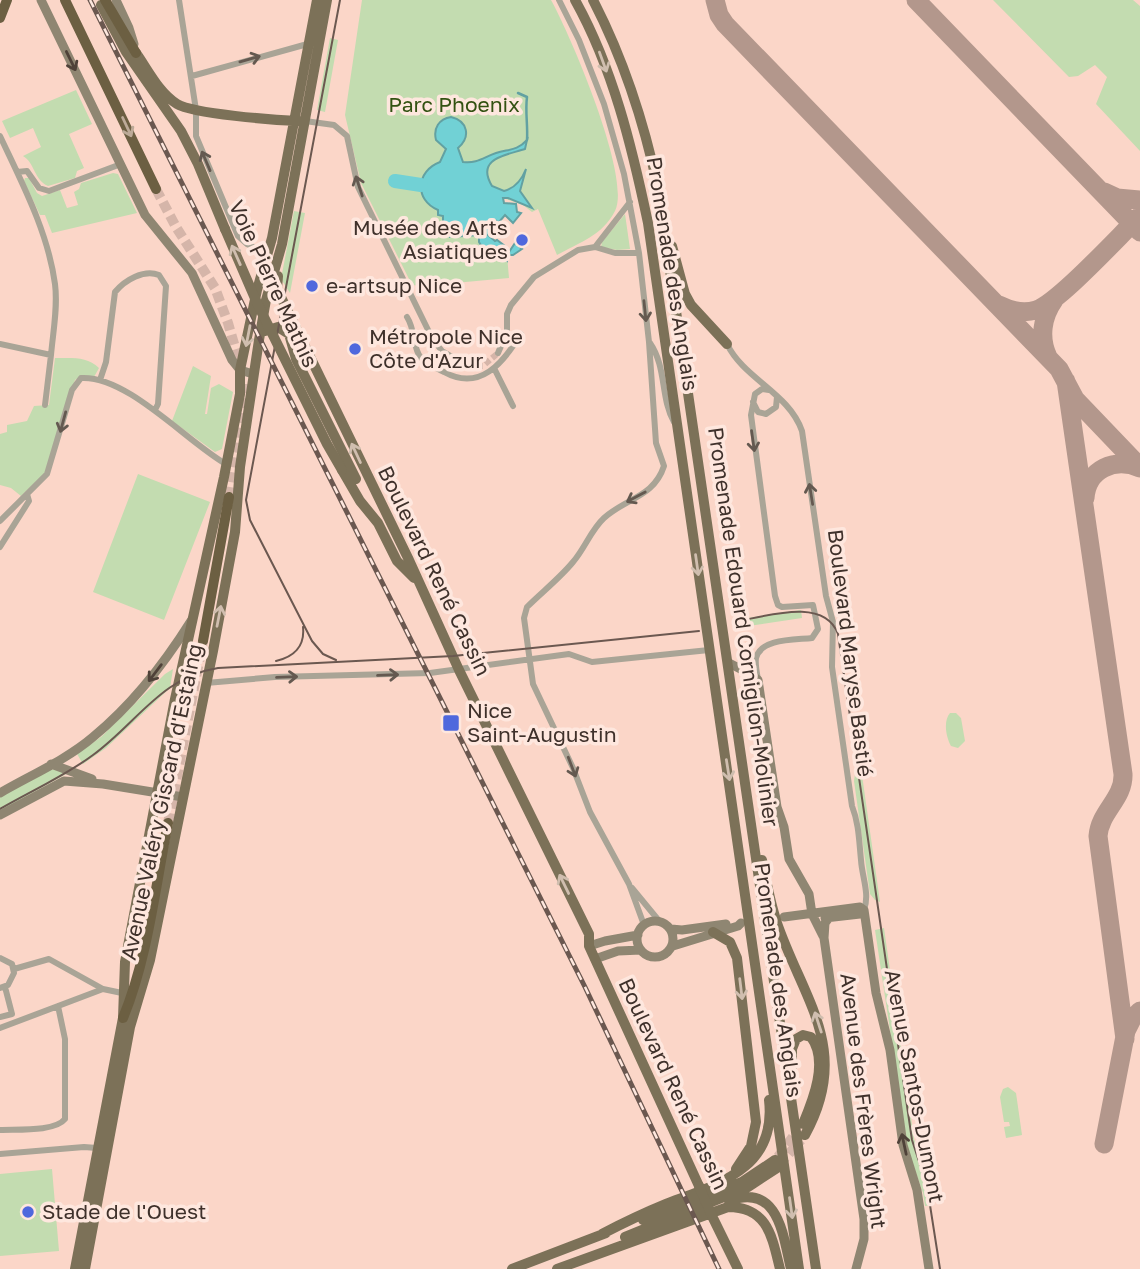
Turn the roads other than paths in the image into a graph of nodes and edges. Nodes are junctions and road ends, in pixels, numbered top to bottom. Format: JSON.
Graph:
{"nodes":[{"id":1,"x":7,"y":0,"type":"edge"},
{"id":2,"x":41,"y":0,"type":"edge"},
{"id":3,"x":65,"y":0,"type":"edge"},
{"id":4,"x":116,"y":0,"type":"edge"},
{"id":5,"x":179,"y":0,"type":"edge"},
{"id":6,"x":317,"y":0,"type":"edge"},
{"id":7,"x":327,"y":0,"type":"edge"},
{"id":8,"x":559,"y":0,"type":"edge"},
{"id":9,"x":575,"y":0,"type":"edge"},
{"id":10,"x":593,"y":0,"type":"edge"},
{"id":11,"x":101,"y":2,"type":"edge"},
{"id":12,"x":0,"y":18,"type":"edge"},
{"id":13,"x":320,"y":39,"type":"junction"},
{"id":14,"x":308,"y":43,"type":"junction"},
{"id":15,"x":136,"y":52,"type":"junction"},
{"id":16,"x":191,"y":76,"type":"junction"},
{"id":17,"x":196,"y":110,"type":"junction"},
{"id":18,"x":299,"y":121,"type":"junction"},
{"id":19,"x":0,"y":136,"type":"edge"},
{"id":20,"x":121,"y":164,"type":"junction"},
{"id":21,"x":17,"y":172,"type":"junction"},
{"id":22,"x":658,"y":188,"type":"junction"},
{"id":23,"x":156,"y":189,"type":"tunnel mouth"},
{"id":24,"x":630,"y":202,"type":"junction"},
{"id":25,"x":282,"y":244,"type":"junction"},
{"id":26,"x":595,"y":247,"type":"junction"},
{"id":27,"x":639,"y":253,"type":"junction"},
{"id":28,"x":268,"y":254,"type":"junction"},
{"id":29,"x":407,"y":317,"type":"dead end"},
{"id":30,"x":521,"y":334,"type":"dead end"},
{"id":31,"x":259,"y":340,"type":"junction"},
{"id":32,"x":649,"y":342,"type":"junction"},
{"id":33,"x":0,"y":344,"type":"edge"},
{"id":34,"x":727,"y":344,"type":"joint"},
{"id":35,"x":498,"y":353,"type":"dead end"},
{"id":36,"x":51,"y":355,"type":"junction"},
{"id":37,"x":468,"y":366,"type":"dead end"},
{"id":38,"x":494,"y":368,"type":"junction"},
{"id":39,"x":240,"y":370,"type":"junction"},
{"id":40,"x":253,"y":374,"type":"junction"},
{"id":41,"x":753,"y":374,"type":"junction"},
{"id":42,"x":100,"y":380,"type":"junction"},
{"id":43,"x":774,"y":392,"type":"junction"},
{"id":44,"x":753,"y":400,"type":"junction"},
{"id":45,"x":45,"y":405,"type":"dead end"},
{"id":46,"x":513,"y":406,"type":"dead end"},
{"id":47,"x":155,"y":410,"type":"junction"},
{"id":48,"x":677,"y":426,"type":"junction"},
{"id":49,"x":226,"y":464,"type":"junction"},
{"id":50,"x":240,"y":467,"type":"junction"},
{"id":51,"x":356,"y":478,"type":"dead end"},
{"id":52,"x":27,"y":494,"type":"junction"},
{"id":53,"x":229,"y":497,"type":"tunnel mouth"},
{"id":54,"x":0,"y":521,"type":"edge"},
{"id":55,"x":0,"y":547,"type":"edge"},
{"id":56,"x":417,"y":580,"type":"junction"},
{"id":57,"x":702,"y":600,"type":"junction"},
{"id":58,"x":194,"y":617,"type":"junction"},
{"id":59,"x":203,"y":640,"type":"tunnel mouth"},
{"id":60,"x":701,"y":651,"type":"junction"},
{"id":61,"x":528,"y":659,"type":"junction"},
{"id":62,"x":729,"y":663,"type":"junction"},
{"id":63,"x":459,"y":670,"type":"junction"},
{"id":64,"x":758,"y":680,"type":"junction"},
{"id":65,"x":206,"y":682,"type":"junction"},
{"id":66,"x":51,"y":764,"type":"junction"},
{"id":67,"x":103,"y":784,"type":"junction"},
{"id":68,"x":157,"y":792,"type":"junction"},
{"id":69,"x":0,"y":793,"type":"edge"},
{"id":70,"x":183,"y":797,"type":"junction"},
{"id":71,"x":0,"y":816,"type":"edge"},
{"id":72,"x":168,"y":823,"type":"tunnel mouth"},
{"id":73,"x":752,"y":823,"type":"junction"},
{"id":74,"x":629,"y":884,"type":"junction"},
{"id":75,"x":809,"y":903,"type":"junction"},
{"id":76,"x":864,"y":910,"type":"junction"},
{"id":77,"x":831,"y":915,"type":"junction"},
{"id":78,"x":799,"y":916,"type":"junction"},
{"id":79,"x":813,"y":916,"type":"junction"},
{"id":80,"x":784,"y":917,"type":"dead end"},
{"id":81,"x":660,"y":922,"type":"junction"},
{"id":82,"x":644,"y":925,"type":"junction"},
{"id":83,"x":671,"y":929,"type":"junction"},
{"id":84,"x":713,"y":932,"type":"junction"},
{"id":85,"x":638,"y":935,"type":"junction"},
{"id":86,"x":824,"y":938,"type":"junction"},
{"id":87,"x":589,"y":946,"type":"junction"},
{"id":88,"x":673,"y":946,"type":"junction"},
{"id":89,"x":641,"y":950,"type":"junction"},
{"id":90,"x":0,"y":958,"type":"edge"},
{"id":91,"x":595,"y":959,"type":"junction"},
{"id":92,"x":13,"y":969,"type":"junction"},
{"id":93,"x":2,"y":987,"type":"edge"},
{"id":94,"x":103,"y":989,"type":"junction"},
{"id":95,"x":122,"y":993,"type":"junction"},
{"id":96,"x":58,"y":1006,"type":"junction"},
{"id":97,"x":0,"y":1017,"type":"edge"},
{"id":98,"x":123,"y":1018,"type":"junction"},
{"id":99,"x":0,"y":1028,"type":"edge"},
{"id":100,"x":767,"y":1044,"type":"junction"},
{"id":101,"x":792,"y":1096,"type":"junction"},
{"id":102,"x":0,"y":1130,"type":"edge"},
{"id":103,"x":97,"y":1148,"type":"junction"},
{"id":104,"x":0,"y":1154,"type":"edge"},
{"id":105,"x":726,"y":1180,"type":"junction"},
{"id":106,"x":664,"y":1229,"type":"junction"},
{"id":107,"x":602,"y":1234,"type":"junction"},
{"id":108,"x":569,"y":1264,"type":"junction"},
{"id":109,"x":75,"y":1269,"type":"edge"},
{"id":110,"x":85,"y":1269,"type":"edge"},
{"id":111,"x":512,"y":1269,"type":"edge"},
{"id":112,"x":557,"y":1269,"type":"edge"},
{"id":113,"x":736,"y":1269,"type":"edge"},
{"id":114,"x":780,"y":1269,"type":"edge"},
{"id":115,"x":791,"y":1269,"type":"edge"},
{"id":116,"x":799,"y":1269,"type":"edge"},
{"id":117,"x":816,"y":1269,"type":"edge"},
{"id":118,"x":856,"y":1269,"type":"edge"},
{"id":119,"x":929,"y":1269,"type":"edge"}],
"edges":[{"from":1,"to":12,"type":"highway"},
{"from":2,"to":20,"type":"main road","one_way":true},
{"from":3,"to":23,"type":"highway","one_way":true},
{"from":4,"to":15,"type":"main road"},
{"from":5,"to":16,"type":"street"},
{"from":6,"to":14,"type":"main road","name":"Boulevard René Cassin"},
{"from":7,"to":13,"type":"main road","name":"Boulevard René Cassin"},
{"from":8,"to":24,"type":"street"},
{"from":9,"to":48,"type":"main road","name":"Promenade des Anglais","one_way":true},
{"from":10,"to":22,"type":"main road","name":"Promenade Edouard Corniglion-Molinier"},
{"from":11,"to":15,"type":"highway"},
{"from":56,"to":11,"type":"main road","name":"Voie Pierre Mathis","one_way":true,"bridge":true},
{"from":13,"to":14,"type":"street"},
{"from":13,"to":18,"type":"main road","name":"Boulevard René Cassin"},
{"from":16,"to":14,"type":"street","one_way":true},
{"from":14,"to":18,"type":"main road","name":"Boulevard René Cassin"},
{"from":15,"to":17,"type":"main road"},
{"from":16,"to":17,"type":"street"},
{"from":17,"to":18,"type":"main road"},
{"from":28,"to":17,"type":"street","one_way":true},
{"from":18,"to":25,"type":"main road","name":"Boulevard René Cassin"},
{"from":18,"to":28,"type":"main road","name":"Boulevard René Cassin"},
{"from":37,"to":18,"type":"street","one_way":true},
{"from":19,"to":21,"type":"street"},
{"from":20,"to":21,"type":"street"},
{"from":20,"to":39,"type":"main road"},
{"from":21,"to":36,"type":"street"},
{"from":22,"to":34,"type":"main road"},
{"from":22,"to":62,"type":"main road","name":"Promenade Edouard Corniglion-Molinier"},
{"from":24,"to":26,"type":"street"},
{"from":24,"to":27,"type":"street"},
{"from":25,"to":31,"type":"main road","name":"Boulevard René Cassin"},
{"from":56,"to":25,"type":"main road","name":"Boulevard René Cassin","one_way":true},
{"from":26,"to":27,"type":"street"},
{"from":26,"to":35,"type":"street"},
{"from":27,"to":32,"type":"street","one_way":true},
{"from":28,"to":39,"type":"main road","name":"Boulevard René Cassin","one_way":true},
{"from":29,"to":38,"type":"street"},
{"from":30,"to":38,"type":"street"},
{"from":31,"to":40,"type":"main road","name":"Avenue Valéry Giscard d'Estaing"},
{"from":31,"to":51,"type":"main road","name":"Boulevard René Cassin"},
{"from":32,"to":48,"type":"street"},
{"from":32,"to":61,"type":"street","one_way":true},
{"from":33,"to":36,"type":"street"},
{"from":34,"to":41,"type":"street","name":"Boulevard Maryse Bastié"},
{"from":36,"to":45,"type":"street"},
{"from":38,"to":46,"type":"street"},
{"from":39,"to":40,"type":"main road"},
{"from":39,"to":49,"type":"main road","name":"Avenue Valéry Giscard d'Estaing"},
{"from":40,"to":50,"type":"main road","name":"Avenue Valéry Giscard d'Estaing"},
{"from":41,"to":43,"type":"street","name":"Boulevard Maryse Bastié"},
{"from":41,"to":44,"type":"street"},
{"from":42,"to":47,"type":"street"},
{"from":42,"to":47,"type":"street"},
{"from":42,"to":52,"type":"street","one_way":true},
{"from":43,"to":44,"type":"street"},
{"from":43,"to":44,"type":"street"},
{"from":76,"to":43,"type":"street","name":"Boulevard Maryse Bastié","one_way":true},
{"from":44,"to":64,"type":"street","one_way":true},
{"from":47,"to":49,"type":"street"},
{"from":48,"to":57,"type":"main road","name":"Promenade des Anglais","one_way":true},
{"from":49,"to":50,"type":"main road"},
{"from":49,"to":58,"type":"main road","name":"Avenue Valéry Giscard d'Estaing"},
{"from":65,"to":50,"type":"main road","name":"Avenue Valéry Giscard d'Estaing","one_way":true},
{"from":52,"to":54,"type":"street"},
{"from":52,"to":55,"type":"street"},
{"from":53,"to":59,"type":"highway"},
{"from":56,"to":63,"type":"main road","name":"Boulevard René Cassin"},
{"from":57,"to":60,"type":"main road","name":"Promenade des Anglais"},
{"from":57,"to":62,"type":"main road"},
{"from":58,"to":66,"type":"main road","one_way":true},
{"from":58,"to":68,"type":"main road","name":"Avenue Valéry Giscard d'Estaing"},
{"from":60,"to":61,"type":"street"},
{"from":60,"to":100,"type":"main road","name":"Promenade des Anglais","one_way":true},
{"from":61,"to":63,"type":"street"},
{"from":61,"to":74,"type":"street","one_way":true},
{"from":62,"to":64,"type":"main road"},
{"from":62,"to":73,"type":"main road","name":"Promenade Edouard Corniglion-Molinier"},
{"from":65,"to":63,"type":"street","one_way":true},
{"from":87,"to":63,"type":"main road","name":"Boulevard René Cassin","one_way":true},
{"from":64,"to":75,"type":"main road","name":"Avenue des Frères Wright"},
{"from":65,"to":70,"type":"main road","name":"Avenue Valéry Giscard d'Estaing"},
{"from":66,"to":67,"type":"main road"},
{"from":66,"to":69,"type":"main road"},
{"from":67,"to":68,"type":"main road"},
{"from":67,"to":71,"type":"main road"},
{"from":68,"to":70,"type":"main road"},
{"from":68,"to":95,"type":"main road","name":"Avenue Valéry Giscard d'Estaing"},
{"from":70,"to":110,"type":"main road","name":"Avenue Valéry Giscard d'Estaing"},
{"from":72,"to":98,"type":"highway"},
{"from":73,"to":101,"type":"main road","name":"Promenade Edouard Corniglion-Molinier"},
{"from":101,"to":73,"type":"main road","one_way":true},
{"from":74,"to":81,"type":"street"},
{"from":74,"to":82,"type":"street"},
{"from":75,"to":78,"type":"main road"},
{"from":75,"to":79,"type":"main road","name":"Avenue des Frères Wright"},
{"from":76,"to":77,"type":"main road"},
{"from":119,"to":76,"type":"main road","name":"Avenue Santos-Dumont","one_way":true},
{"from":77,"to":79,"type":"main road"},
{"from":77,"to":86,"type":"main road","name":"Avenue des Frères Wright"},
{"from":78,"to":79,"type":"main road"},
{"from":78,"to":80,"type":"main road"},
{"from":79,"to":86,"type":"main road","name":"Avenue des Frères Wright"},
{"from":81,"to":82,"type":"main road"},
{"from":81,"to":83,"type":"main road"},
{"from":82,"to":85,"type":"main road"},
{"from":83,"to":84,"type":"main road"},
{"from":83,"to":88,"type":"main road"},
{"from":84,"to":88,"type":"main road"},
{"from":84,"to":105,"type":"main road","one_way":true},
{"from":85,"to":87,"type":"main road"},
{"from":85,"to":89,"type":"main road"},
{"from":86,"to":118,"type":"main road","name":"Avenue des Frères Wright"},
{"from":87,"to":91,"type":"main road","name":"Boulevard René Cassin"},
{"from":88,"to":89,"type":"main road"},
{"from":89,"to":91,"type":"main road"},
{"from":90,"to":92,"type":"street"},
{"from":91,"to":113,"type":"main road","name":"Boulevard René Cassin","bridge":true},
{"from":92,"to":93,"type":"street"},
{"from":92,"to":94,"type":"street"},
{"from":93,"to":97,"type":"street"},
{"from":94,"to":95,"type":"street"},
{"from":94,"to":96,"type":"street"},
{"from":95,"to":98,"type":"main road","name":"Avenue Valéry Giscard d'Estaing"},
{"from":96,"to":99,"type":"street"},
{"from":96,"to":102,"type":"street"},
{"from":98,"to":103,"type":"main road","name":"Avenue Valéry Giscard d'Estaing"},
{"from":100,"to":105,"type":"main road"},
{"from":100,"to":116,"type":"main road","name":"Promenade des Anglais","one_way":true},
{"from":101,"to":117,"type":"main road","name":"Promenade Edouard Corniglion-Molinier"},
{"from":103,"to":104,"type":"street"},
{"from":103,"to":109,"type":"main road","name":"Avenue Valéry Giscard d'Estaing"},
{"from":105,"to":107,"type":"main road"},
{"from":106,"to":108,"type":"main road"},
{"from":106,"to":114,"type":"main road"},
{"from":106,"to":115,"type":"main road"},
{"from":107,"to":108,"type":"main road"},
{"from":107,"to":111,"type":"main road"},
{"from":108,"to":112,"type":"main road"}]}
